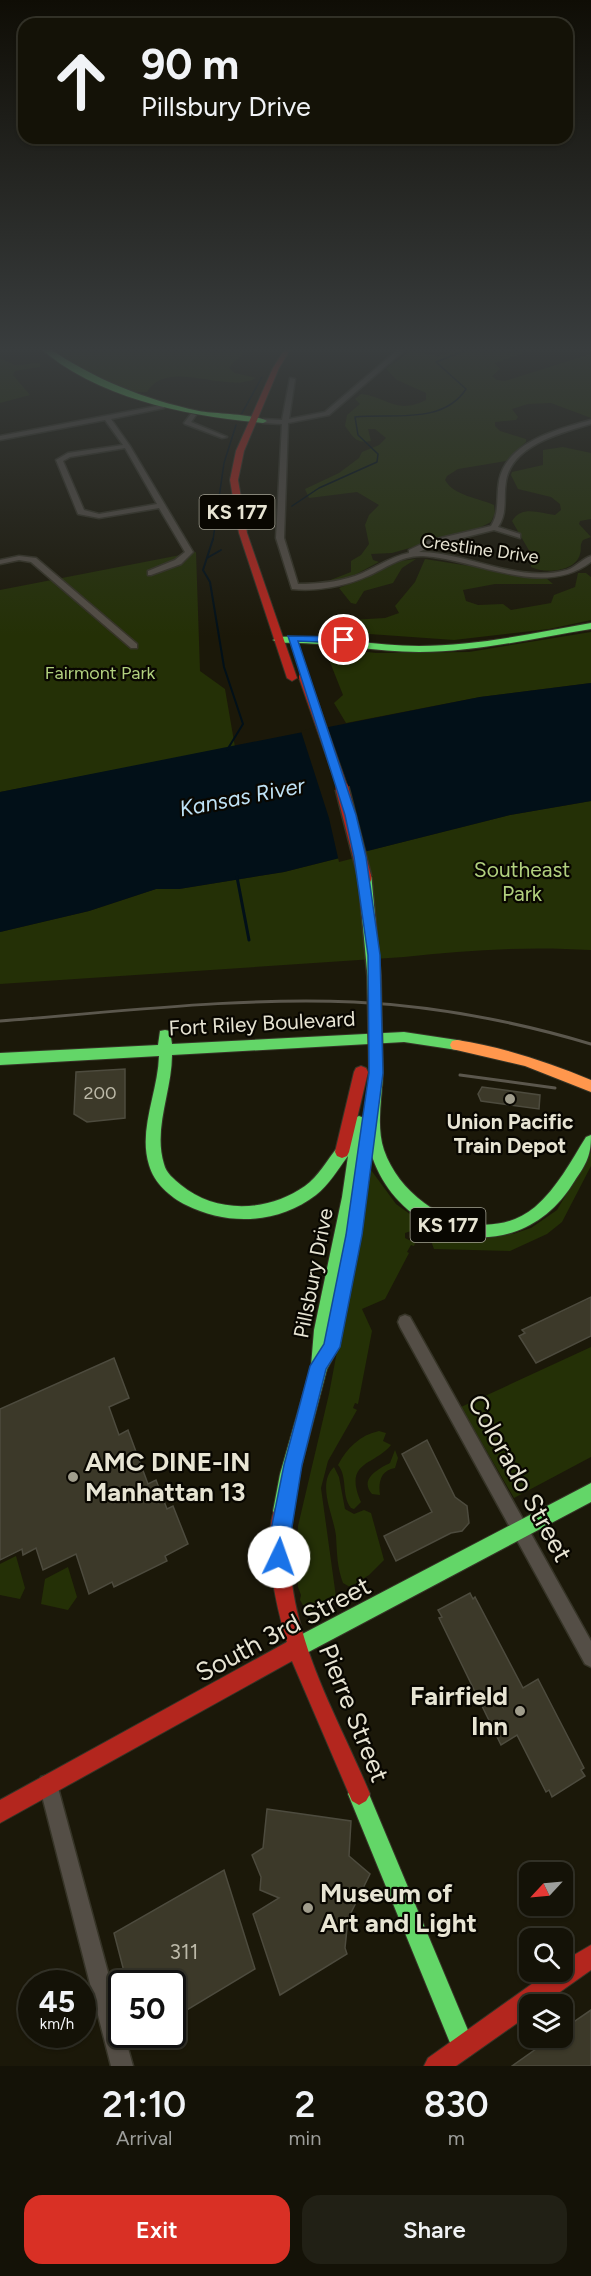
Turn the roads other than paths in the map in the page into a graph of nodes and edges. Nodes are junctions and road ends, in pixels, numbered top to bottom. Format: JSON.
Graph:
{"nodes":[{"id":1,"x":125,"y":443,"type":"edge"},
{"id":2,"x":247,"y":443,"type":"edge"},
{"id":3,"x":284,"y":443,"type":"edge"},
{"id":4,"x":534,"y":443,"type":"edge"},
{"id":5,"x":127,"y":446,"type":"junction"},
{"id":6,"x":162,"y":505,"type":"junction"},
{"id":7,"x":494,"y":528,"type":"junction"},
{"id":8,"x":517,"y":536,"type":"dead end"},
{"id":9,"x":408,"y":555,"type":"junction"},
{"id":10,"x":591,"y":558,"type":"edge"},
{"id":11,"x":0,"y":562,"type":"edge"},
{"id":12,"x":152,"y":573,"type":"dead end"},
{"id":13,"x":591,"y":626,"type":"edge"},
{"id":14,"x":285,"y":639,"type":"junction"},
{"id":15,"x":134,"y":646,"type":"dead end"},
{"id":16,"x":298,"y":678,"type":"junction"},
{"id":17,"x":322,"y":1027,"type":"dead end"},
{"id":18,"x":165,"y":1038,"type":"junction"},
{"id":19,"x":0,"y":1059,"type":"edge"},
{"id":20,"x":361,"y":1072,"type":"junction"},
{"id":21,"x":591,"y":1072,"type":"edge"},
{"id":22,"x":376,"y":1073,"type":"junction"},
{"id":23,"x":591,"y":1086,"type":"edge"},
{"id":24,"x":591,"y":1141,"type":"edge"},
{"id":25,"x":405,"y":1322,"type":"dead end"},
{"id":26,"x":319,"y":1366,"type":"junction"},
{"id":27,"x":591,"y":1492,"type":"edge"},
{"id":28,"x":520,"y":1532,"type":"junction"},
{"id":29,"x":298,"y":1647,"type":"junction"},
{"id":30,"x":591,"y":1658,"type":"edge"},
{"id":31,"x":48,"y":1784,"type":"junction"},
{"id":32,"x":0,"y":1812,"type":"edge"},
{"id":33,"x":591,"y":1956,"type":"edge"},
{"id":34,"x":467,"y":2057,"type":"edge"},
{"id":35,"x":122,"y":2066,"type":"edge"},
{"id":36,"x":436,"y":2066,"type":"edge"}],
"edges":[{"from":1,"to":5,"type":"street"},
{"from":2,"to":14,"type":"main road","name":"Pillsbury Drive","number":"KS 177"},
{"from":3,"to":9,"type":"street","name":"Crestline Drive"},
{"from":4,"to":7,"type":"street"},
{"from":5,"to":6,"type":"street"},
{"from":5,"to":6,"type":"street"},
{"from":6,"to":12,"type":"street"},
{"from":7,"to":8,"type":"street"},
{"from":7,"to":9,"type":"street"},
{"from":9,"to":10,"type":"street","name":"Crestline Drive"},
{"from":11,"to":15,"type":"street"},
{"from":13,"to":14,"type":"main road"},
{"from":14,"to":16,"type":"main road","name":"Pillsbury Drive","number":"KS 177"},
{"from":16,"to":20,"type":"main road","name":"Pillsbury Drive","number":"KS 177"},
{"from":16,"to":22,"type":"main road","name":"Pillsbury Drive","number":"KS 177","bridge":true},
{"from":17,"to":21,"type":"main road","name":"Fort Riley Boulevard"},
{"from":18,"to":19,"type":"main road","name":"Fort Riley Boulevard"},
{"from":18,"to":20,"type":"main road","number":"KS 177"},
{"from":18,"to":23,"type":"main road","name":"Fort Riley Boulevard"},
{"from":20,"to":26,"type":"main road","name":"Pillsbury Drive"},
{"from":22,"to":24,"type":"main road","number":"KS 177"},
{"from":22,"to":26,"type":"main road","name":"Pillsbury Drive"},
{"from":25,"to":28,"type":"street","name":"Colorado Street"},
{"from":26,"to":29,"type":"main road","name":"Pierre Street"},
{"from":27,"to":28,"type":"main road","name":"South 3rd Street"},
{"from":28,"to":29,"type":"main road","name":"South 3rd Street"},
{"from":28,"to":30,"type":"street","name":"Colorado Street"},
{"from":29,"to":31,"type":"main road","name":"South 3rd Street"},
{"from":29,"to":34,"type":"main road","name":"Pierre Street"},
{"from":31,"to":32,"type":"main road","name":"South 3rd Street"},
{"from":31,"to":35,"type":"street"},
{"from":33,"to":34,"type":"main road"},
{"from":34,"to":36,"type":"main road"}]}
